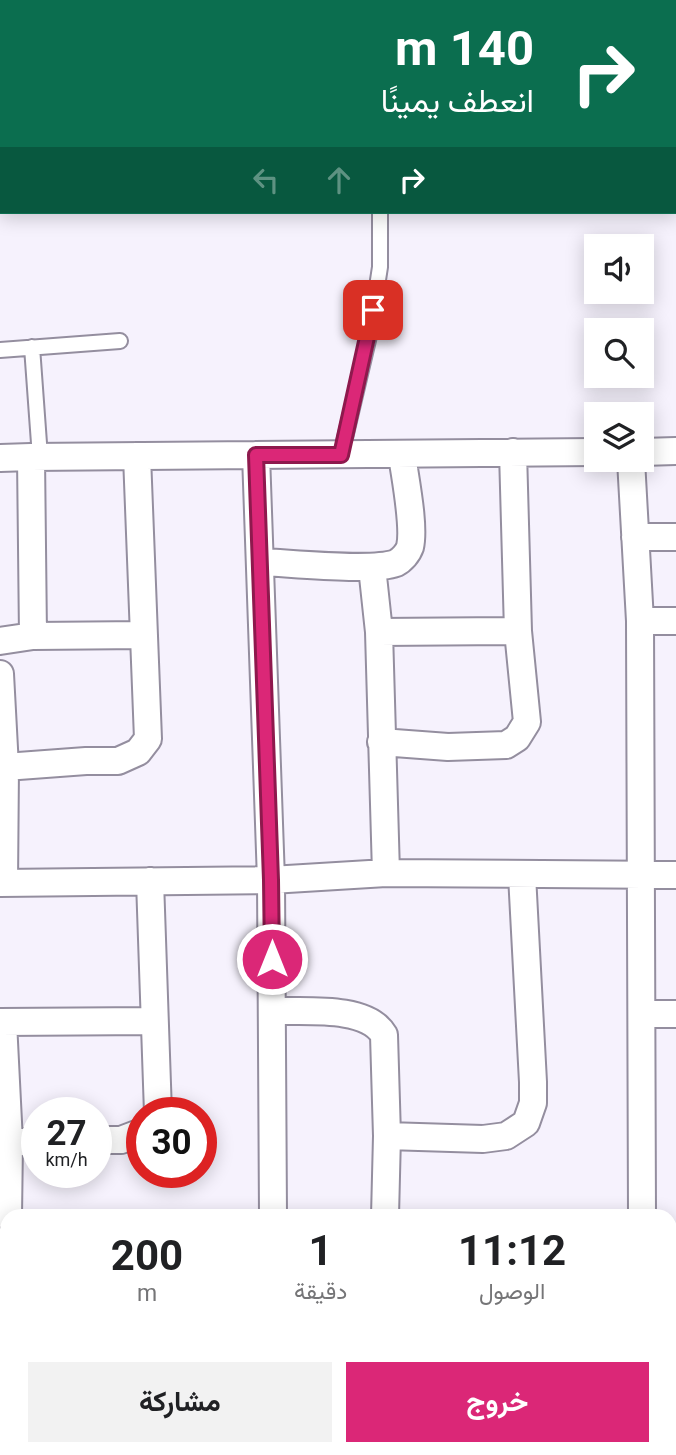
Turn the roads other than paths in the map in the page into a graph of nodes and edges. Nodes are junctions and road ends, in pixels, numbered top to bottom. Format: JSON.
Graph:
{"nodes":[{"id":1,"x":380,"y":214,"type":"edge"},
{"id":2,"x":120,"y":341,"type":"dead end"},
{"id":3,"x":32,"y":347,"type":"junction"},
{"id":4,"x":0,"y":351,"type":"edge"},
{"id":5,"x":676,"y":451,"type":"edge"},
{"id":6,"x":513,"y":452,"type":"junction"},
{"id":7,"x":584,"y":452,"type":"edge"},
{"id":8,"x":654,"y":452,"type":"edge"},
{"id":9,"x":256,"y":455,"type":"junction"},
{"id":10,"x":341,"y":455,"type":"junction"},
{"id":11,"x":402,"y":455,"type":"junction"},
{"id":12,"x":137,"y":456,"type":"junction"},
{"id":13,"x":35,"y":457,"type":"junction"},
{"id":14,"x":0,"y":458,"type":"edge"},
{"id":15,"x":632,"y":472,"type":"edge"},
{"id":16,"x":635,"y":537,"type":"junction"},
{"id":17,"x":676,"y":537,"type":"edge"},
{"id":18,"x":261,"y":562,"type":"junction"},
{"id":19,"x":372,"y":567,"type":"junction"},
{"id":20,"x":640,"y":621,"type":"junction"},
{"id":21,"x":676,"y":621,"type":"edge"},
{"id":22,"x":518,"y":631,"type":"junction"},
{"id":23,"x":379,"y":632,"type":"junction"},
{"id":24,"x":144,"y":635,"type":"junction"},
{"id":25,"x":33,"y":636,"type":"junction"},
{"id":26,"x":0,"y":641,"type":"edge"},
{"id":27,"x":0,"y":674,"type":"edge"},
{"id":28,"x":382,"y":742,"type":"junction"},
{"id":29,"x":5,"y":767,"type":"junction"},
{"id":30,"x":386,"y":873,"type":"junction"},
{"id":31,"x":642,"y":874,"type":"junction"},
{"id":32,"x":522,"y":875,"type":"junction"},
{"id":33,"x":676,"y":875,"type":"edge"},
{"id":34,"x":271,"y":880,"type":"junction"},
{"id":35,"x":150,"y":881,"type":"junction"},
{"id":36,"x":2,"y":883,"type":"edge"},
{"id":37,"x":272,"y":1011,"type":"junction"},
{"id":38,"x":642,"y":1014,"type":"junction"},
{"id":39,"x":676,"y":1014,"type":"edge"},
{"id":40,"x":154,"y":1021,"type":"junction"},
{"id":41,"x":1,"y":1022,"type":"edge"},
{"id":42,"x":157,"y":1097,"type":"edge"},
{"id":43,"x":387,"y":1136,"type":"junction"},
{"id":44,"x":9,"y":1142,"type":"junction"},
{"id":45,"x":21,"y":1142,"type":"edge"},
{"id":46,"x":8,"y":1209,"type":"edge"},
{"id":47,"x":272,"y":1209,"type":"edge"},
{"id":48,"x":384,"y":1209,"type":"edge"},
{"id":49,"x":642,"y":1209,"type":"edge"}],
"edges":[{"from":1,"to":10,"type":"lane"},
{"from":2,"to":3,"type":"lane"},
{"from":3,"to":4,"type":"lane"},
{"from":3,"to":13,"type":"lane"},
{"from":5,"to":8,"type":"street"},
{"from":6,"to":7,"type":"street"},
{"from":6,"to":11,"type":"street"},
{"from":6,"to":22,"type":"street"},
{"from":9,"to":10,"type":"street"},
{"from":9,"to":12,"type":"street"},
{"from":9,"to":18,"type":"street"},
{"from":10,"to":11,"type":"street"},
{"from":11,"to":19,"type":"street"},
{"from":12,"to":13,"type":"street"},
{"from":12,"to":24,"type":"street"},
{"from":13,"to":14,"type":"street"},
{"from":13,"to":25,"type":"street"},
{"from":15,"to":16,"type":"street"},
{"from":16,"to":17,"type":"street"},
{"from":16,"to":20,"type":"street"},
{"from":18,"to":19,"type":"street"},
{"from":18,"to":34,"type":"street"},
{"from":19,"to":23,"type":"street"},
{"from":20,"to":21,"type":"street"},
{"from":20,"to":31,"type":"street"},
{"from":22,"to":23,"type":"street"},
{"from":22,"to":28,"type":"street"},
{"from":23,"to":28,"type":"street"},
{"from":24,"to":25,"type":"street"},
{"from":24,"to":29,"type":"street"},
{"from":25,"to":26,"type":"street"},
{"from":27,"to":29,"type":"street"},
{"from":28,"to":30,"type":"street"},
{"from":29,"to":36,"type":"street"},
{"from":30,"to":32,"type":"street"},
{"from":30,"to":34,"type":"street"},
{"from":31,"to":32,"type":"street"},
{"from":31,"to":33,"type":"street"},
{"from":31,"to":38,"type":"street"},
{"from":32,"to":43,"type":"street"},
{"from":34,"to":35,"type":"street"},
{"from":34,"to":37,"type":"street"},
{"from":35,"to":36,"type":"street"},
{"from":35,"to":40,"type":"street"},
{"from":37,"to":43,"type":"street"},
{"from":37,"to":47,"type":"street"},
{"from":38,"to":39,"type":"street"},
{"from":38,"to":49,"type":"street"},
{"from":40,"to":41,"type":"street"},
{"from":40,"to":42,"type":"street"},
{"from":41,"to":44,"type":"street"},
{"from":43,"to":48,"type":"street"},
{"from":44,"to":45,"type":"street"},
{"from":44,"to":46,"type":"street"}]}
